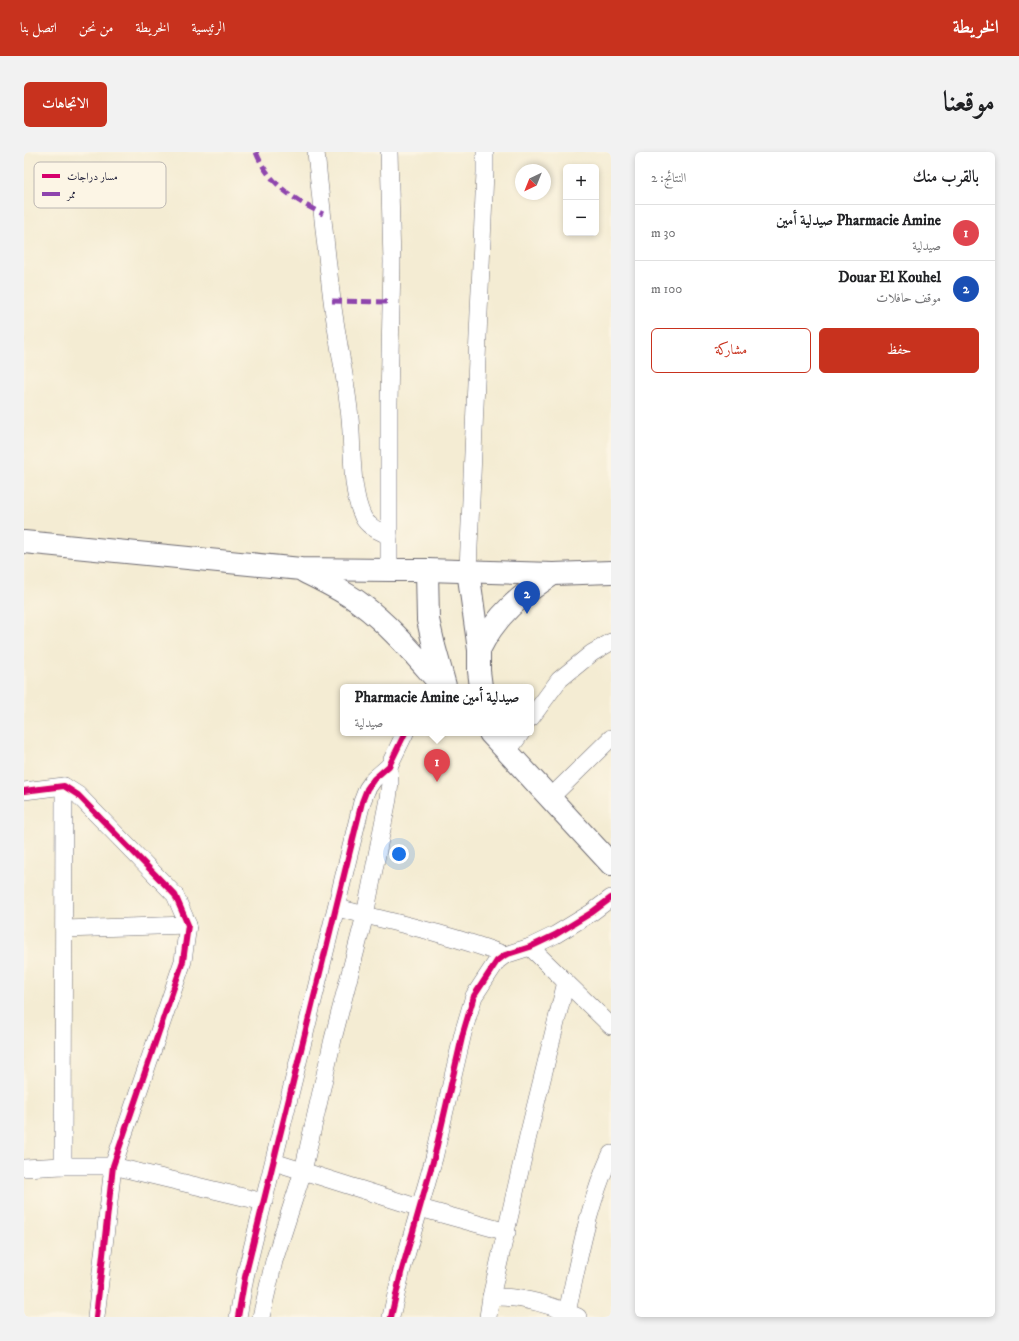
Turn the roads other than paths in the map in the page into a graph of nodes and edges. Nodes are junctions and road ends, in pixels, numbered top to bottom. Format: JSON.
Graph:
{"nodes":[{"id":1,"x":316,"y":152,"type":"edge"},
{"id":2,"x":389,"y":152,"type":"edge"},
{"id":3,"x":485,"y":152,"type":"edge"},
{"id":4,"x":389,"y":536,"type":"junction"},
{"id":5,"x":24,"y":542,"type":"edge"},
{"id":6,"x":301,"y":569,"type":"junction"},
{"id":7,"x":389,"y":570,"type":"junction"},
{"id":8,"x":427,"y":570,"type":"junction"},
{"id":9,"x":468,"y":570,"type":"junction"},
{"id":10,"x":611,"y":572,"type":"edge"},
{"id":11,"x":553,"y":574,"type":"junction"},
{"id":12,"x":611,"y":642,"type":"edge"},
{"id":13,"x":479,"y":650,"type":"junction"},
{"id":14,"x":436,"y":684,"type":"edge"},
{"id":15,"x":481,"y":684,"type":"edge"},
{"id":16,"x":534,"y":714,"type":"edge"},
{"id":17,"x":404,"y":736,"type":"edge"},
{"id":18,"x":512,"y":736,"type":"edge"},
{"id":19,"x":611,"y":738,"type":"edge"},
{"id":20,"x":499,"y":740,"type":"edge"},
{"id":21,"x":389,"y":766,"type":"junction"},
{"id":22,"x":64,"y":786,"type":"junction"},
{"id":23,"x":24,"y":790,"type":"edge"},
{"id":24,"x":550,"y":798,"type":"junction"},
{"id":25,"x":611,"y":863,"type":"edge"},
{"id":26,"x":611,"y":898,"type":"edge"},
{"id":27,"x":336,"y":908,"type":"junction"},
{"id":28,"x":365,"y":915,"type":"junction"},
{"id":29,"x":188,"y":925,"type":"junction"},
{"id":30,"x":64,"y":929,"type":"junction"},
{"id":31,"x":530,"y":947,"type":"junction"},
{"id":32,"x":505,"y":955,"type":"junction"},
{"id":33,"x":566,"y":982,"type":"junction"},
{"id":34,"x":611,"y":1026,"type":"edge"},
{"id":35,"x":611,"y":1154,"type":"edge"},
{"id":36,"x":274,"y":1162,"type":"junction"},
{"id":37,"x":63,"y":1166,"type":"junction"},
{"id":38,"x":113,"y":1166,"type":"junction"},
{"id":39,"x":24,"y":1168,"type":"edge"},
{"id":40,"x":303,"y":1171,"type":"junction"},
{"id":41,"x":264,"y":1202,"type":"junction"},
{"id":42,"x":420,"y":1208,"type":"junction"},
{"id":43,"x":507,"y":1232,"type":"junction"},
{"id":44,"x":492,"y":1297,"type":"junction"},
{"id":45,"x":573,"y":1315,"type":"edge"},
{"id":46,"x":96,"y":1317,"type":"edge"},
{"id":47,"x":238,"y":1317,"type":"edge"},
{"id":48,"x":261,"y":1317,"type":"edge"},
{"id":49,"x":391,"y":1317,"type":"edge"},
{"id":50,"x":488,"y":1317,"type":"edge"}],
"edges":[{"from":1,"to":4,"type":"street"},
{"from":2,"to":4,"type":"street"},
{"from":3,"to":9,"type":"street"},
{"from":4,"to":7,"type":"street"},
{"from":5,"to":6,"type":"main road"},
{"from":6,"to":7,"type":"main road"},
{"from":6,"to":14,"type":"main road"},
{"from":7,"to":8,"type":"main road"},
{"from":8,"to":9,"type":"main road"},
{"from":8,"to":14,"type":"main road"},
{"from":9,"to":11,"type":"main road"},
{"from":9,"to":13,"type":"main road"},
{"from":10,"to":11,"type":"main road"},
{"from":11,"to":13,"type":"main road"},
{"from":12,"to":16,"type":"street"},
{"from":13,"to":15,"type":"main road"},
{"from":17,"to":21,"type":"street"},
{"from":18,"to":20,"type":"street"},
{"from":19,"to":24,"type":"street"},
{"from":20,"to":24,"type":"main road"},
{"from":21,"to":27,"type":"street"},
{"from":21,"to":28,"type":"street"},
{"from":22,"to":23,"type":"street"},
{"from":22,"to":29,"type":"street"},
{"from":22,"to":30,"type":"street"},
{"from":24,"to":25,"type":"main road"},
{"from":26,"to":31,"type":"street"},
{"from":27,"to":28,"type":"street"},
{"from":27,"to":36,"type":"street"},
{"from":28,"to":32,"type":"street"},
{"from":28,"to":40,"type":"street"},
{"from":29,"to":30,"type":"street"},
{"from":29,"to":38,"type":"street"},
{"from":30,"to":37,"type":"street"},
{"from":31,"to":32,"type":"street"},
{"from":31,"to":33,"type":"street"},
{"from":32,"to":42,"type":"street"},
{"from":33,"to":34,"type":"street"},
{"from":33,"to":43,"type":"street"},
{"from":35,"to":45,"type":"street"},
{"from":36,"to":40,"type":"street"},
{"from":36,"to":41,"type":"street"},
{"from":37,"to":38,"type":"street"},
{"from":37,"to":39,"type":"street"},
{"from":38,"to":41,"type":"street"},
{"from":38,"to":46,"type":"street"},
{"from":40,"to":42,"type":"street"},
{"from":40,"to":48,"type":"street"},
{"from":41,"to":47,"type":"street"},
{"from":42,"to":43,"type":"street"},
{"from":42,"to":49,"type":"street"},
{"from":43,"to":44,"type":"street"},
{"from":44,"to":45,"type":"street"},
{"from":44,"to":50,"type":"street"}]}
